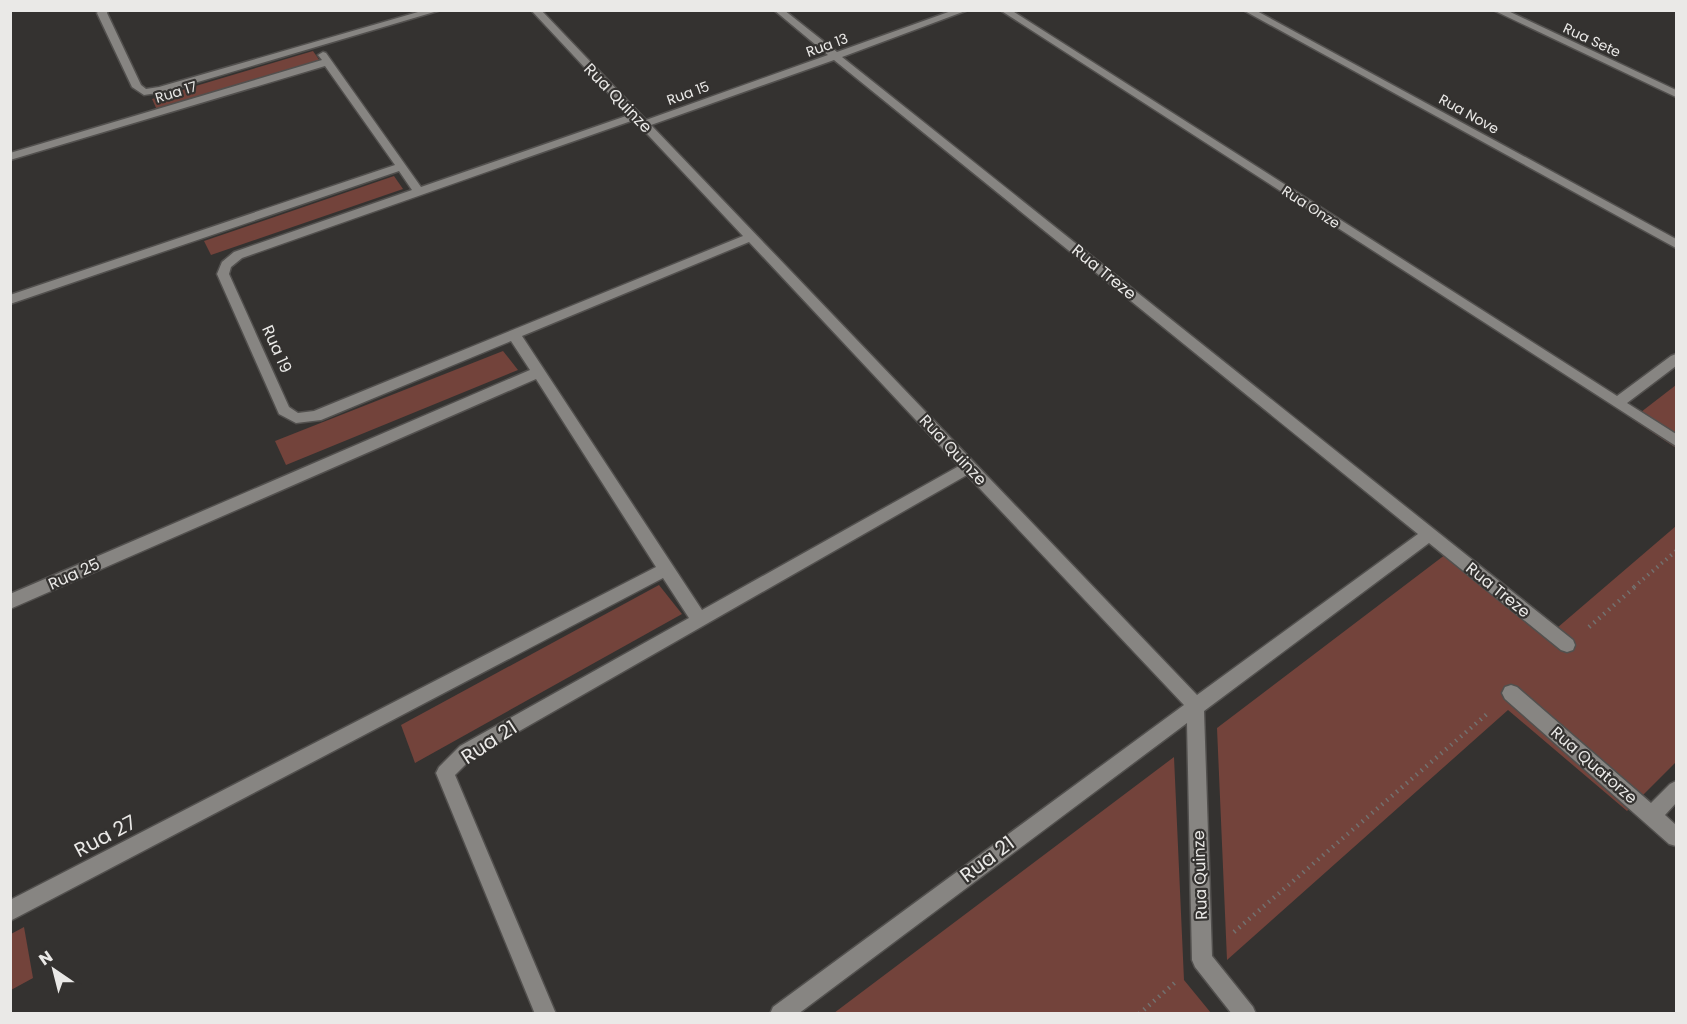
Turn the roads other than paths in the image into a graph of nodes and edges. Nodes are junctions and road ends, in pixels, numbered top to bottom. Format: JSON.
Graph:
{"nodes":[{"id":1,"x":104,"y":10,"type":"edge"},
{"id":2,"x":438,"y":10,"type":"edge"},
{"id":3,"x":535,"y":10,"type":"edge"},
{"id":4,"x":778,"y":10,"type":"edge"},
{"id":5,"x":964,"y":10,"type":"edge"},
{"id":6,"x":1004,"y":10,"type":"edge"},
{"id":7,"x":1247,"y":10,"type":"edge"},
{"id":8,"x":1497,"y":10,"type":"edge"},
{"id":9,"x":316,"y":45,"type":"junction"},
{"id":10,"x":836,"y":56,"type":"junction"},
{"id":11,"x":327,"y":62,"type":"junction"},
{"id":12,"x":743,"y":89,"type":"joint"},
{"id":13,"x":1677,"y":94,"type":"edge"},
{"id":14,"x":640,"y":120,"type":"junction"},
{"id":15,"x":10,"y":157,"type":"edge"},
{"id":16,"x":400,"y":167,"type":"junction"},
{"id":17,"x":418,"y":191,"type":"junction"},
{"id":18,"x":751,"y":237,"type":"junction"},
{"id":19,"x":1677,"y":244,"type":"edge"},
{"id":20,"x":10,"y":300,"type":"edge"},
{"id":21,"x":515,"y":336,"type":"junction"},
{"id":22,"x":1677,"y":359,"type":"edge"},
{"id":23,"x":538,"y":372,"type":"junction"},
{"id":24,"x":1618,"y":403,"type":"junction"},
{"id":25,"x":1677,"y":441,"type":"edge"},
{"id":26,"x":969,"y":467,"type":"junction"},
{"id":27,"x":1429,"y":534,"type":"junction"},
{"id":28,"x":666,"y":569,"type":"junction"},
{"id":29,"x":10,"y":602,"type":"edge"},
{"id":30,"x":699,"y":620,"type":"junction"},
{"id":31,"x":1567,"y":645,"type":"road end"},
{"id":32,"x":1511,"y":693,"type":"road end"},
{"id":33,"x":1195,"y":705,"type":"junction"},
{"id":34,"x":1677,"y":790,"type":"edge"},
{"id":35,"x":1652,"y":816,"type":"junction"},
{"id":36,"x":1677,"y":837,"type":"edge"},
{"id":37,"x":10,"y":911,"type":"edge"},
{"id":38,"x":546,"y":1014,"type":"edge"},
{"id":39,"x":780,"y":1014,"type":"edge"},
{"id":40,"x":1246,"y":1014,"type":"edge"}],
"edges":[{"from":1,"to":9,"type":"street","name":"Rua 17"},
{"from":2,"to":9,"type":"street","name":"Rua 17"},
{"from":3,"to":14,"type":"street","name":"Rua Quinze"},
{"from":4,"to":10,"type":"street","name":"Rua Treze"},
{"from":5,"to":10,"type":"street","name":"Rua 13"},
{"from":6,"to":24,"type":"street","name":"Rua Onze"},
{"from":7,"to":19,"type":"street","name":"Rua Nove"},
{"from":8,"to":13,"type":"street","name":"Rua Sete"},
{"from":9,"to":11,"type":"street"},
{"from":10,"to":12,"type":"street","name":"Rua 13"},
{"from":10,"to":27,"type":"street","name":"Rua Treze"},
{"from":11,"to":15,"type":"street","name":"Rua 17"},
{"from":11,"to":16,"type":"street"},
{"from":12,"to":14,"type":"street","name":"Rua 15"},
{"from":14,"to":17,"type":"street","name":"Rua 19"},
{"from":14,"to":18,"type":"street","name":"Rua Quinze"},
{"from":16,"to":17,"type":"street"},
{"from":16,"to":20,"type":"street"},
{"from":17,"to":21,"type":"street","name":"Rua 19"},
{"from":18,"to":21,"type":"street","name":"Rua 19"},
{"from":18,"to":26,"type":"street","name":"Rua Quinze"},
{"from":21,"to":23,"type":"street"},
{"from":22,"to":24,"type":"street"},
{"from":23,"to":28,"type":"street"},
{"from":23,"to":29,"type":"street","name":"Rua 25"},
{"from":24,"to":25,"type":"street","name":"Rua Onze"},
{"from":26,"to":30,"type":"street","name":"Rua 21"},
{"from":26,"to":33,"type":"street","name":"Rua Quinze"},
{"from":27,"to":31,"type":"street","name":"Rua Treze"},
{"from":27,"to":33,"type":"street"},
{"from":28,"to":30,"type":"street"},
{"from":28,"to":37,"type":"street","name":"Rua 27"},
{"from":30,"to":38,"type":"street","name":"Rua 21"},
{"from":32,"to":35,"type":"street","name":"Rua Quatorze"},
{"from":33,"to":39,"type":"street","name":"Rua 21"},
{"from":33,"to":40,"type":"street","name":"Rua Quinze"},
{"from":34,"to":35,"type":"street"},
{"from":35,"to":36,"type":"street","name":"Rua Quatorze"}]}
